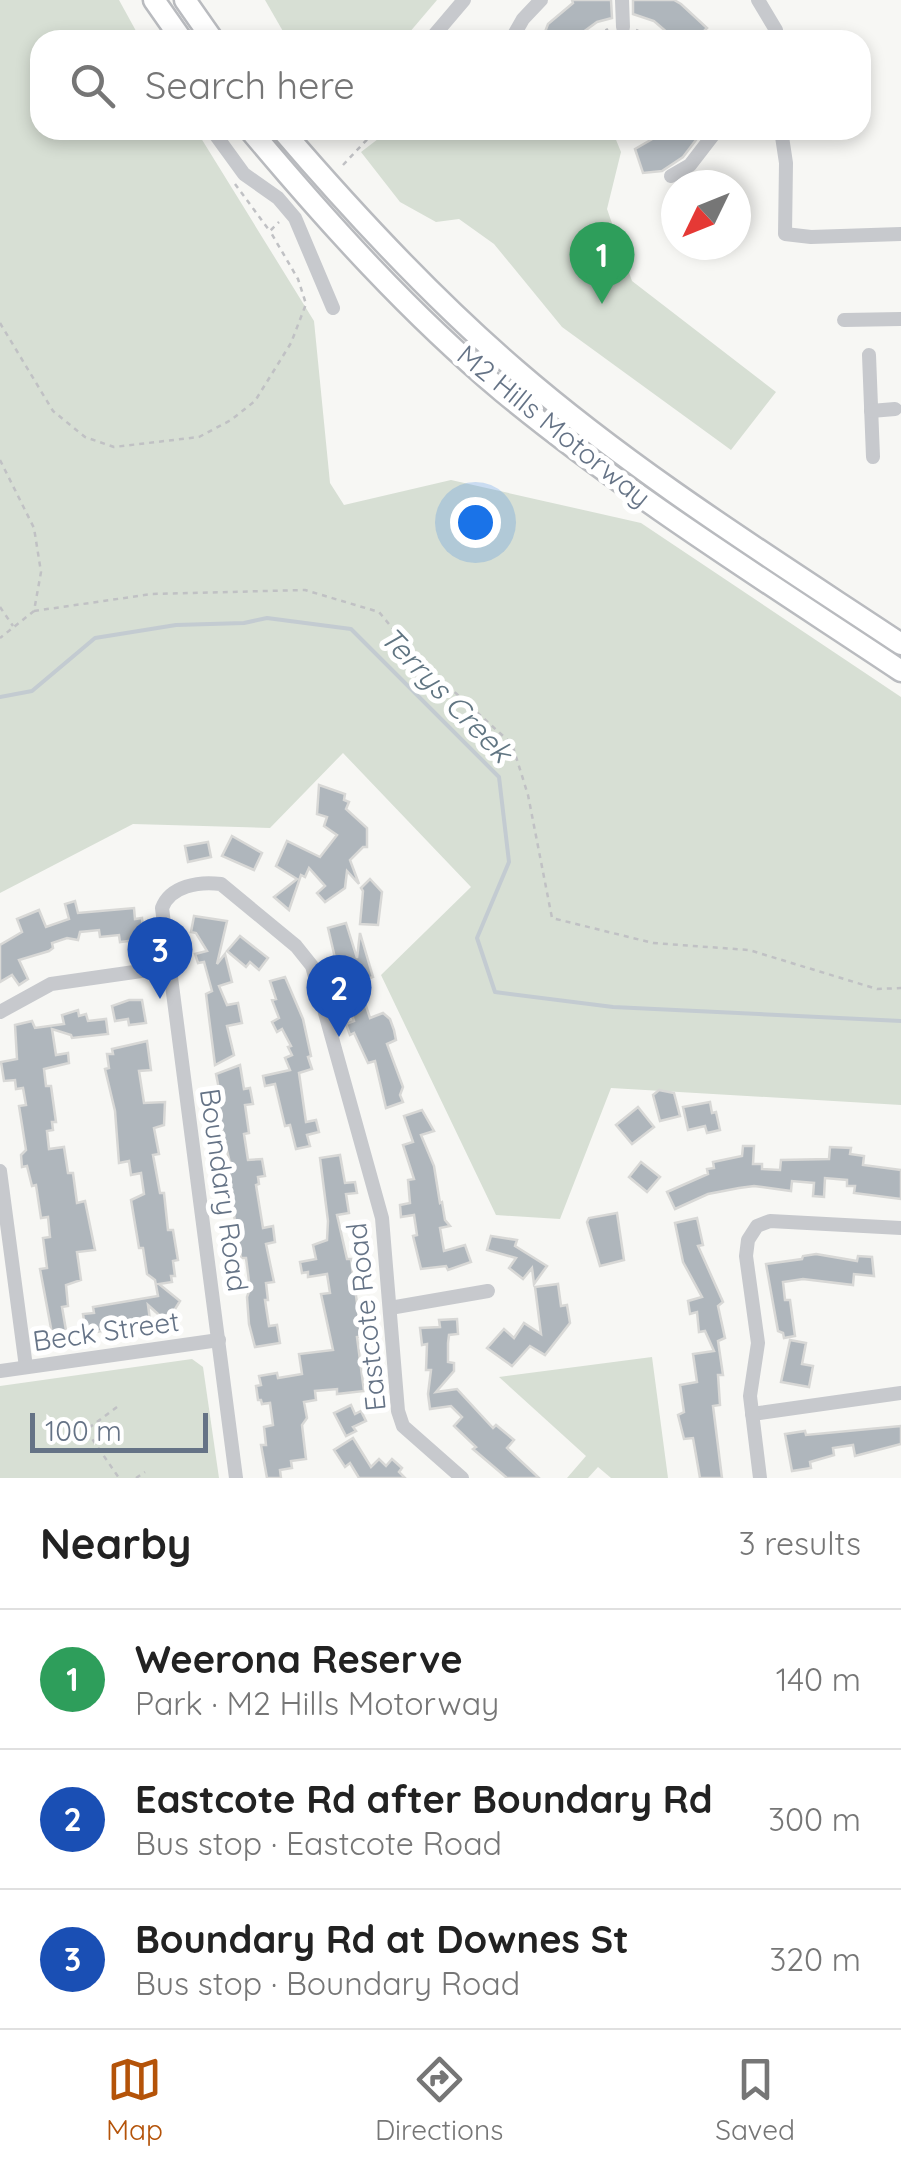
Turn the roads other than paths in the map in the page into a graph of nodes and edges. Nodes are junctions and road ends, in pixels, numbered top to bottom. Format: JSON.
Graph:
{"nodes":[{"id":1,"x":154,"y":0,"type":"edge"},
{"id":2,"x":185,"y":0,"type":"edge"},
{"id":3,"x":464,"y":0,"type":"edge"},
{"id":4,"x":541,"y":0,"type":"edge"},
{"id":5,"x":622,"y":0,"type":"edge"},
{"id":6,"x":758,"y":0,"type":"edge"},
{"id":7,"x":775,"y":0,"type":"edge"},
{"id":8,"x":623,"y":27,"type":"dead end"},
{"id":9,"x":175,"y":30,"type":"edge"},
{"id":10,"x":206,"y":30,"type":"edge"},
{"id":11,"x":438,"y":30,"type":"edge"},
{"id":12,"x":517,"y":30,"type":"edge"},
{"id":13,"x":774,"y":30,"type":"edge"},
{"id":14,"x":777,"y":30,"type":"edge"},
{"id":15,"x":220,"y":140,"type":"edge"},
{"id":16,"x":244,"y":140,"type":"edge"},
{"id":17,"x":258,"y":140,"type":"edge"},
{"id":18,"x":291,"y":140,"type":"edge"},
{"id":19,"x":709,"y":140,"type":"edge"},
{"id":20,"x":783,"y":140,"type":"edge"},
{"id":21,"x":234,"y":158,"type":"junction"},
{"id":22,"x":681,"y":170,"type":"edge"},
{"id":23,"x":901,"y":234,"type":"edge"},
{"id":24,"x":422,"y":282,"type":"junction"},
{"id":25,"x":406,"y":303,"type":"junction"},
{"id":26,"x":333,"y":308,"type":"dead end"},
{"id":27,"x":901,"y":319,"type":"edge"},
{"id":28,"x":844,"y":320,"type":"dead end"},
{"id":29,"x":870,"y":355,"type":"dead end"},
{"id":30,"x":895,"y":410,"type":"dead end"},
{"id":31,"x":872,"y":411,"type":"junction"},
{"id":32,"x":873,"y":457,"type":"dead end"},
{"id":33,"x":901,"y":644,"type":"edge"},
{"id":34,"x":901,"y":671,"type":"edge"},
{"id":35,"x":162,"y":908,"type":"joint"},
{"id":36,"x":169,"y":967,"type":"junction"},
{"id":37,"x":0,"y":1012,"type":"edge"},
{"id":38,"x":0,"y":1171,"type":"edge"},
{"id":39,"x":901,"y":1228,"type":"edge"},
{"id":40,"x":488,"y":1291,"type":"dead end"},
{"id":41,"x":390,"y":1308,"type":"junction"},
{"id":42,"x":218,"y":1340,"type":"junction"},
{"id":43,"x":26,"y":1367,"type":"junction"},
{"id":44,"x":0,"y":1371,"type":"edge"},
{"id":45,"x":901,"y":1393,"type":"edge"},
{"id":46,"x":752,"y":1414,"type":"junction"},
{"id":47,"x":236,"y":1478,"type":"edge"},
{"id":48,"x":462,"y":1478,"type":"edge"},
{"id":49,"x":760,"y":1478,"type":"edge"}],
"edges":[{"from":1,"to":9,"type":"highway"},
{"from":2,"to":10,"type":"highway"},
{"from":3,"to":11,"type":"street"},
{"from":4,"to":12,"type":"street"},
{"from":5,"to":8,"type":"street"},
{"from":6,"to":13,"type":"street"},
{"from":7,"to":14,"type":"street"},
{"from":15,"to":21,"type":"street"},
{"from":16,"to":21,"type":"street"},
{"from":17,"to":25,"type":"highway","name":"M2 Hills Motorway"},
{"from":18,"to":24,"type":"highway","name":"M2 Hills Motorway"},
{"from":19,"to":22,"type":"street"},
{"from":20,"to":23,"type":"street"},
{"from":21,"to":26,"type":"street"},
{"from":24,"to":25,"type":"street"},
{"from":24,"to":33,"type":"highway","name":"M2 Hills Motorway"},
{"from":25,"to":34,"type":"highway","name":"M2 Hills Motorway"},
{"from":27,"to":28,"type":"street"},
{"from":29,"to":31,"type":"street"},
{"from":30,"to":31,"type":"street"},
{"from":31,"to":32,"type":"street"},
{"from":35,"to":36,"type":"street","name":"Boundary Road"},
{"from":35,"to":41,"type":"street","name":"Eastcote Road"},
{"from":36,"to":37,"type":"street"},
{"from":36,"to":42,"type":"street","name":"Boundary Road"},
{"from":38,"to":43,"type":"street"},
{"from":39,"to":46,"type":"street"},
{"from":40,"to":41,"type":"street"},
{"from":41,"to":48,"type":"street","name":"Eastcote Road"},
{"from":42,"to":43,"type":"street","name":"Beck Street"},
{"from":42,"to":47,"type":"street","name":"Boundary Road"},
{"from":43,"to":44,"type":"street","name":"Beck Street"},
{"from":45,"to":46,"type":"street"},
{"from":46,"to":49,"type":"street"}]}
